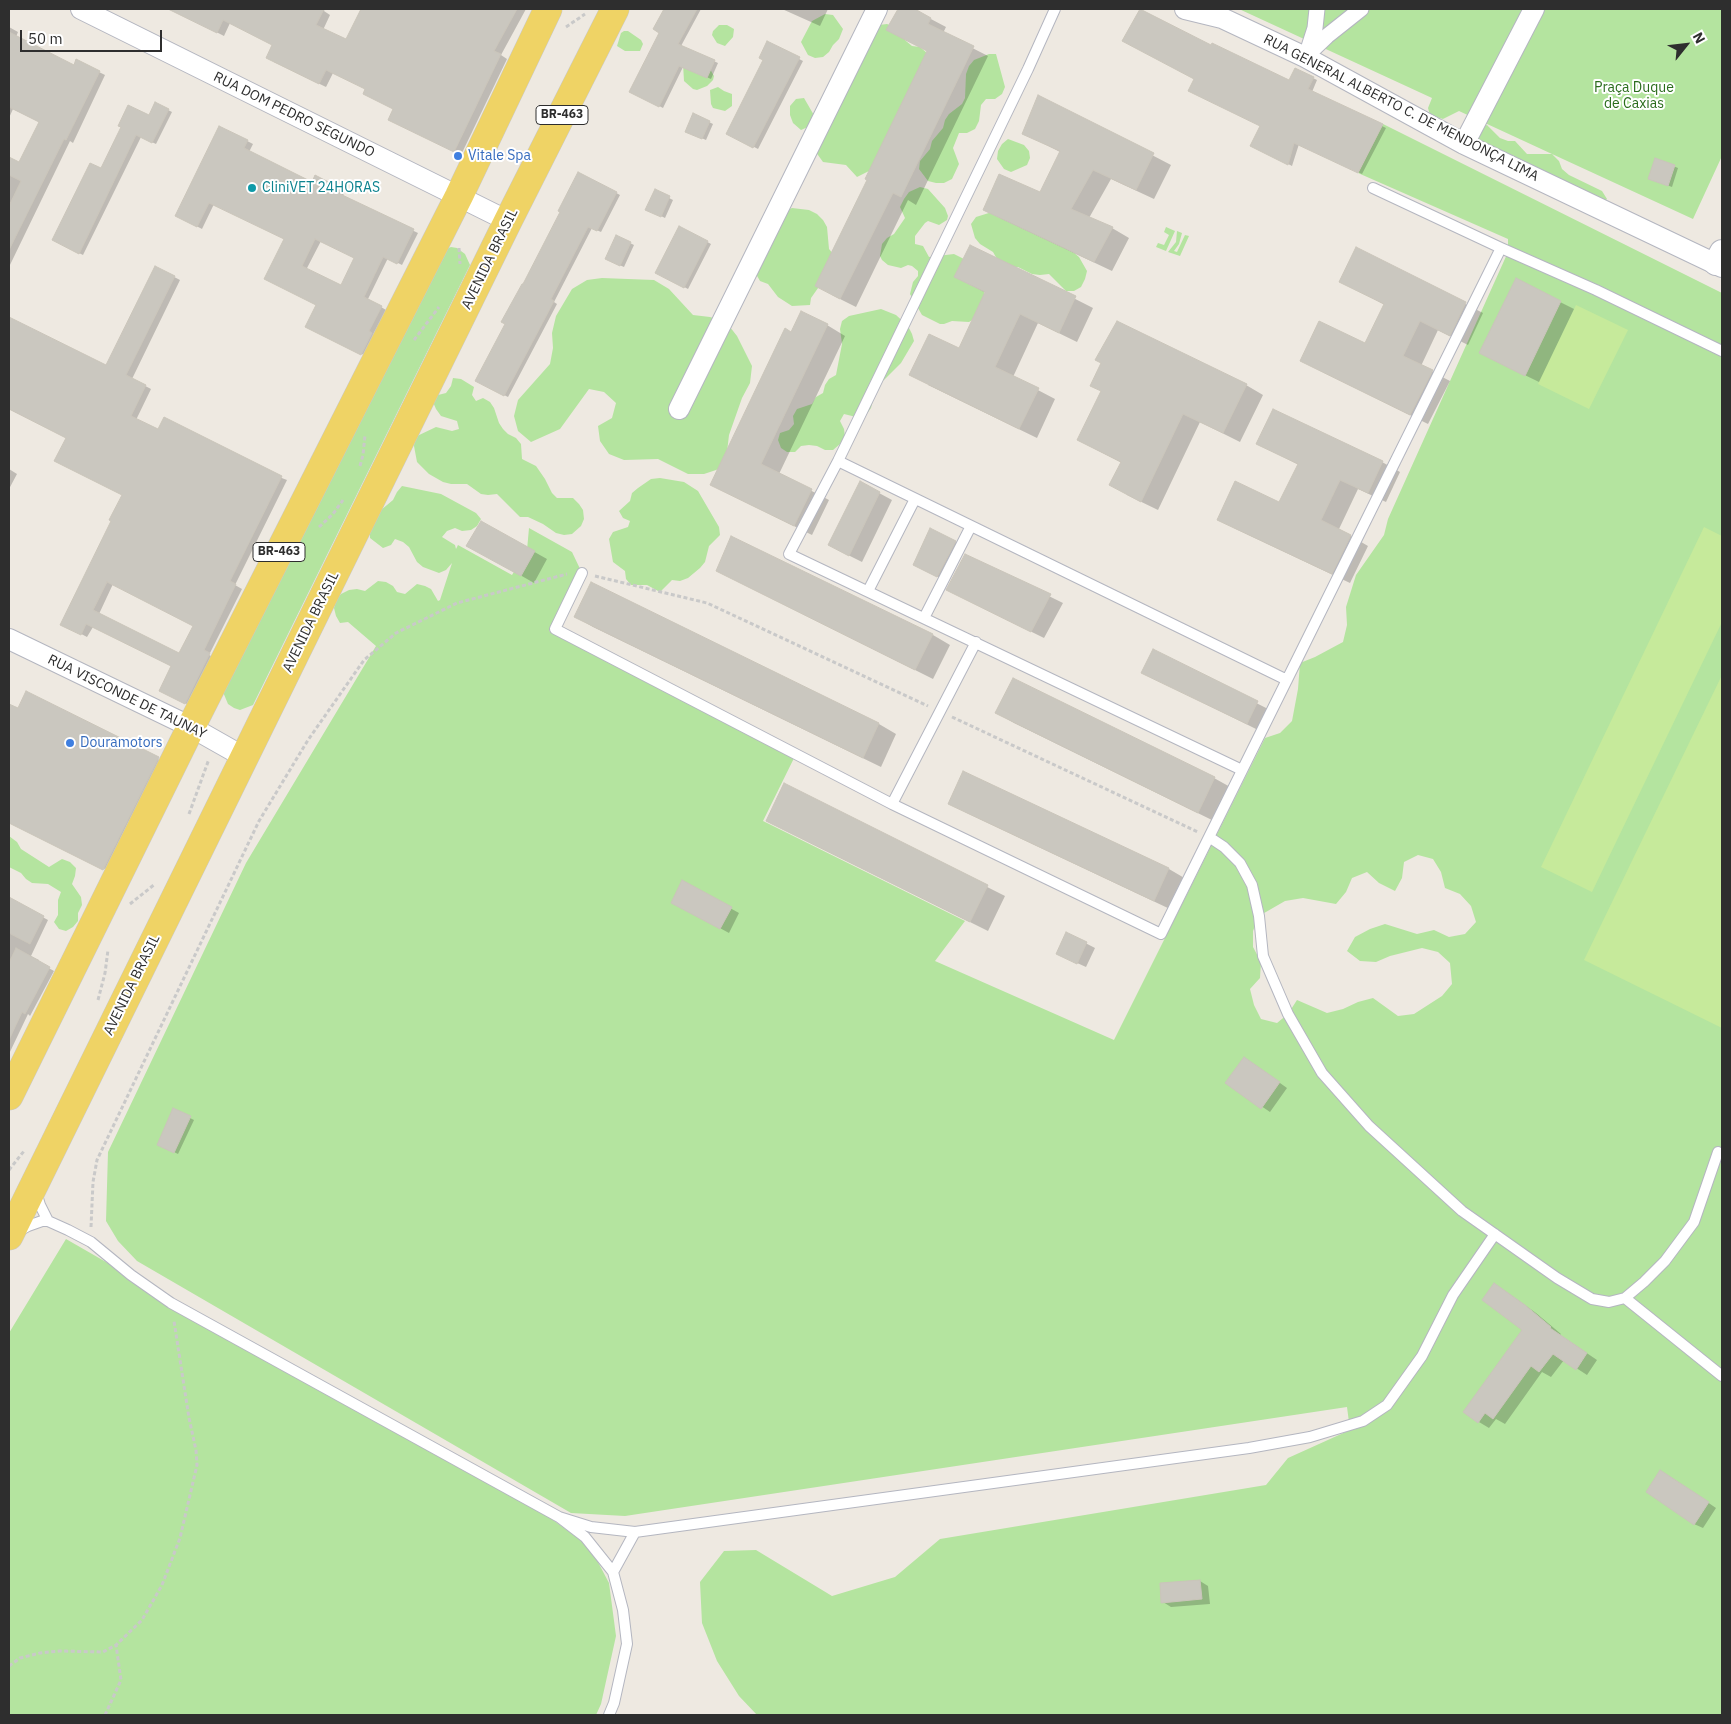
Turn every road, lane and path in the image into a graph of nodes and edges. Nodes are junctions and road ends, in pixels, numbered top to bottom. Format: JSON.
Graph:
{"nodes":[{"id":1,"x":81,"y":9,"type":"edge"},
{"id":2,"x":588,"y":9,"type":"edge"},
{"id":3,"x":615,"y":9,"type":"edge"},
{"id":4,"x":877,"y":9,"type":"edge"},
{"id":5,"x":1054,"y":9,"type":"edge"},
{"id":6,"x":1185,"y":9,"type":"edge"},
{"id":7,"x":1317,"y":9,"type":"edge"},
{"id":8,"x":1361,"y":9,"type":"edge"},
{"id":9,"x":1534,"y":9,"type":"edge"},
{"id":10,"x":555,"y":19,"type":"edge"},
{"id":11,"x":1306,"y":57,"type":"junction"},
{"id":12,"x":1464,"y":144,"type":"junction"},
{"id":13,"x":1373,"y":188,"type":"dead end"},
{"id":14,"x":458,"y":196,"type":"junction"},
{"id":15,"x":508,"y":221,"type":"junction"},
{"id":16,"x":458,"y":246,"type":"dead end"},
{"id":17,"x":1501,"y":248,"type":"junction"},
{"id":18,"x":1720,"y":261,"type":"edge"},
{"id":19,"x":460,"y":267,"type":"dead end"},
{"id":20,"x":442,"y":304,"type":"dead end"},
{"id":21,"x":412,"y":342,"type":"dead end"},
{"id":22,"x":1722,"y":351,"type":"edge"},
{"id":23,"x":679,"y":409,"type":"dead end"},
{"id":24,"x":366,"y":431,"type":"dead end"},
{"id":25,"x":838,"y":462,"type":"junction"},
{"id":26,"x":359,"y":469,"type":"dead end"},
{"id":27,"x":345,"y":498,"type":"dead end"},
{"id":28,"x":915,"y":499,"type":"junction"},
{"id":29,"x":971,"y":526,"type":"junction"},
{"id":30,"x":313,"y":532,"type":"dead end"},
{"id":31,"x":582,"y":573,"type":"junction"},
{"id":32,"x":868,"y":591,"type":"junction"},
{"id":33,"x":924,"y":618,"type":"junction"},
{"id":34,"x":9,"y":639,"type":"edge"},
{"id":35,"x":976,"y":642,"type":"junction"},
{"id":36,"x":1287,"y":680,"type":"junction"},
{"id":37,"x":940,"y":712,"type":"junction"},
{"id":38,"x":191,"y":727,"type":"junction"},
{"id":39,"x":215,"y":741,"type":"junction"},
{"id":40,"x":244,"y":757,"type":"junction"},
{"id":41,"x":1242,"y":770,"type":"junction"},
{"id":42,"x":892,"y":804,"type":"junction"},
{"id":43,"x":187,"y":821,"type":"dead end"},
{"id":44,"x":1209,"y":837,"type":"junction"},
{"id":45,"x":158,"y":878,"type":"dead end"},
{"id":46,"x":125,"y":908,"type":"dead end"},
{"id":47,"x":109,"y":945,"type":"dead end"},
{"id":48,"x":95,"y":1008,"type":"dead end"},
{"id":49,"x":9,"y":1096,"type":"edge"},
{"id":50,"x":28,"y":1146,"type":"dead end"},
{"id":51,"x":1718,"y":1152,"type":"dead end"},
{"id":52,"x":9,"y":1170,"type":"edge"},
{"id":53,"x":34,"y":1185,"type":"junction"},
{"id":54,"x":48,"y":1221,"type":"junction"},
{"id":55,"x":1496,"y":1234,"type":"junction"},
{"id":56,"x":9,"y":1236,"type":"edge"},
{"id":57,"x":90,"y":1242,"type":"junction"},
{"id":58,"x":1625,"y":1298,"type":"junction"},
{"id":59,"x":172,"y":1303,"type":"junction"},
{"id":60,"x":1722,"y":1376,"type":"edge"},
{"id":61,"x":559,"y":1517,"type":"junction"},
{"id":62,"x":635,"y":1532,"type":"junction"},
{"id":63,"x":612,"y":1572,"type":"junction"},
{"id":64,"x":116,"y":1646,"type":"junction"},
{"id":65,"x":9,"y":1666,"type":"edge"},
{"id":66,"x":105,"y":1715,"type":"edge"},
{"id":67,"x":610,"y":1715,"type":"edge"}],
"edges":[{"from":1,"to":14,"type":"street","name":"RUA DOM PEDRO SEGUNDO"},
{"from":2,"to":10,"type":"path"},
{"from":3,"to":15,"type":"main road","name":"AVENIDA BRASIL","number":"BR-463"},
{"from":4,"to":23,"type":"street"},
{"from":5,"to":25,"type":"lane"},
{"from":6,"to":11,"type":"street","name":"RUA GENERAL ALBERTO C. DE MENDONÇA LIMA"},
{"from":7,"to":11,"type":"street"},
{"from":8,"to":11,"type":"street"},
{"from":9,"to":12,"type":"street"},
{"from":10,"to":14,"type":"main road","number":"BR-463"},
{"from":11,"to":12,"type":"street","name":"RUA GENERAL ALBERTO C. DE MENDONÇA LIMA"},
{"from":12,"to":18,"type":"street","name":"RUA GENERAL ALBERTO C. DE MENDONÇA LIMA"},
{"from":13,"to":17,"type":"lane"},
{"from":14,"to":15,"type":"street","name":"RUA DOM PEDRO SEGUNDO"},
{"from":14,"to":38,"type":"main road","number":"BR-463"},
{"from":15,"to":40,"type":"main road","name":"AVENIDA BRASIL","number":"BR-463"},
{"from":16,"to":19,"type":"path"},
{"from":17,"to":22,"type":"lane"},
{"from":17,"to":36,"type":"lane"},
{"from":20,"to":21,"type":"path"},
{"from":24,"to":26,"type":"path"},
{"from":25,"to":28,"type":"lane"},
{"from":25,"to":32,"type":"lane"},
{"from":27,"to":30,"type":"path"},
{"from":28,"to":29,"type":"lane"},
{"from":28,"to":32,"type":"lane"},
{"from":29,"to":33,"type":"lane"},
{"from":29,"to":36,"type":"lane"},
{"from":31,"to":37,"type":"path"},
{"from":31,"to":42,"type":"lane"},
{"from":31,"to":57,"type":"path"},
{"from":32,"to":33,"type":"lane"},
{"from":33,"to":35,"type":"lane"},
{"from":34,"to":38,"type":"street","name":"RUA VISCONDE DE TAUNAY"},
{"from":35,"to":37,"type":"lane"},
{"from":35,"to":41,"type":"lane"},
{"from":36,"to":41,"type":"lane"},
{"from":37,"to":42,"type":"lane"},
{"from":37,"to":44,"type":"path"},
{"from":38,"to":39,"type":"street","name":"RUA VISCONDE DE TAUNAY"},
{"from":38,"to":49,"type":"main road","number":"BR-463"},
{"from":39,"to":40,"type":"street","name":"RUA VISCONDE DE TAUNAY"},
{"from":39,"to":43,"type":"path"},
{"from":40,"to":53,"type":"main road","name":"AVENIDA BRASIL","number":"BR-463"},
{"from":41,"to":44,"type":"lane"},
{"from":42,"to":44,"type":"lane"},
{"from":44,"to":55,"type":"lane"},
{"from":45,"to":46,"type":"path"},
{"from":47,"to":48,"type":"path"},
{"from":50,"to":52,"type":"path"},
{"from":51,"to":58,"type":"lane"},
{"from":53,"to":54,"type":"lane"},
{"from":53,"to":56,"type":"main road","name":"AVENIDA BRASIL","number":"BR-463"},
{"from":54,"to":56,"type":"lane"},
{"from":54,"to":57,"type":"lane"},
{"from":55,"to":58,"type":"lane"},
{"from":55,"to":62,"type":"lane"},
{"from":57,"to":59,"type":"lane"},
{"from":58,"to":60,"type":"lane"},
{"from":59,"to":61,"type":"lane"},
{"from":59,"to":64,"type":"path"},
{"from":61,"to":62,"type":"lane"},
{"from":61,"to":63,"type":"lane"},
{"from":62,"to":63,"type":"lane"},
{"from":63,"to":67,"type":"lane"},
{"from":64,"to":65,"type":"path"},
{"from":64,"to":66,"type":"path"}]}
